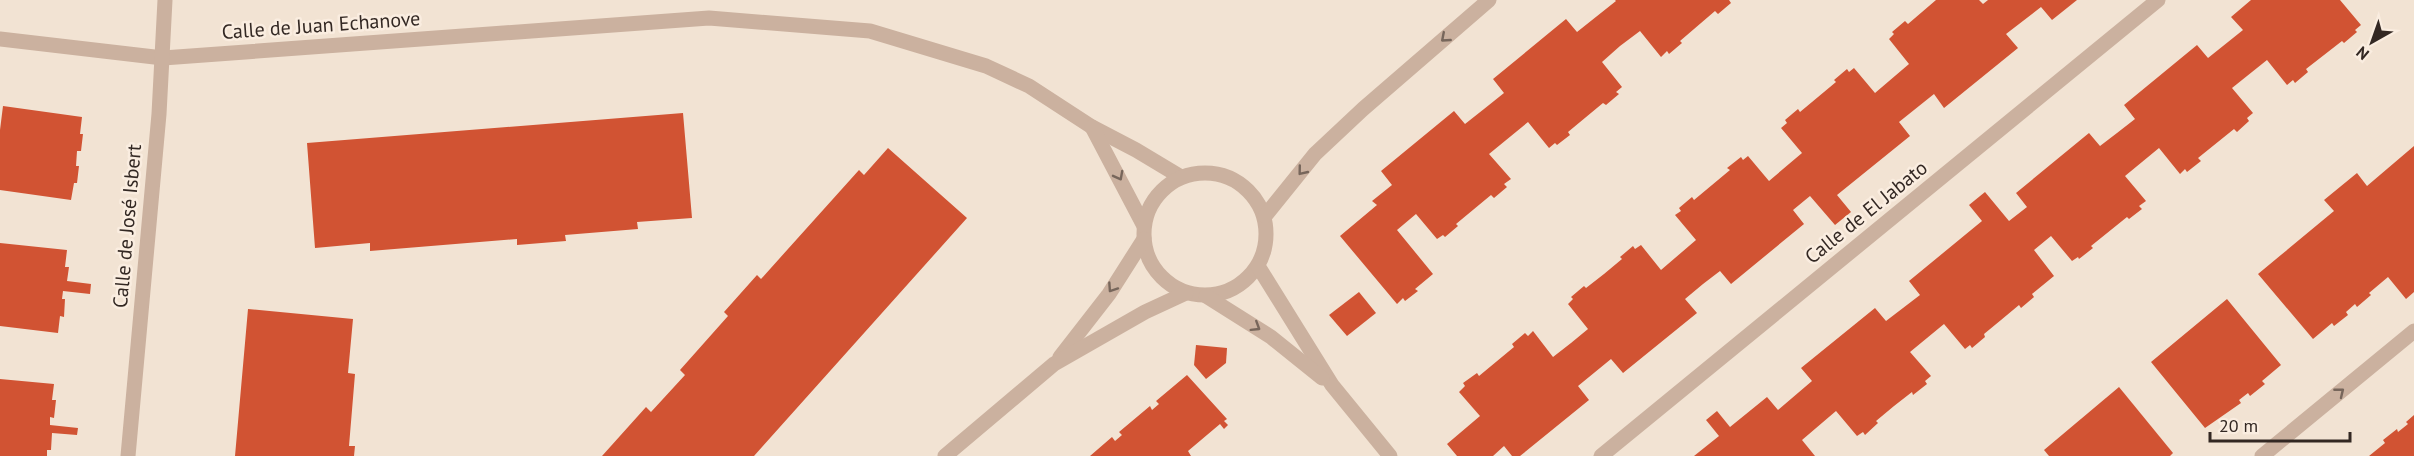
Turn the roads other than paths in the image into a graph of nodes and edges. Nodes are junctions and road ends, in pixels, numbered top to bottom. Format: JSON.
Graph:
{"nodes":[{"id":1,"x":165,"y":0,"type":"edge"},
{"id":2,"x":1489,"y":0,"type":"edge"},
{"id":3,"x":2158,"y":0,"type":"edge"},
{"id":4,"x":0,"y":39,"type":"edge"},
{"id":5,"x":163,"y":58,"type":"junction"},
{"id":6,"x":1092,"y":127,"type":"junction"},
{"id":7,"x":1181,"y":177,"type":"junction"},
{"id":8,"x":1265,"y":216,"type":"junction"},
{"id":9,"x":1144,"y":232,"type":"junction"},
{"id":10,"x":1258,"y":266,"type":"junction"},
{"id":11,"x":1186,"y":293,"type":"junction"},
{"id":12,"x":1206,"y":296,"type":"junction"},
{"id":13,"x":2414,"y":331,"type":"edge"},
{"id":14,"x":1054,"y":364,"type":"junction"},
{"id":15,"x":1332,"y":385,"type":"junction"},
{"id":16,"x":128,"y":456,"type":"edge"},
{"id":17,"x":945,"y":456,"type":"edge"},
{"id":18,"x":1390,"y":456,"type":"edge"},
{"id":19,"x":1601,"y":456,"type":"edge"},
{"id":20,"x":2262,"y":456,"type":"edge"}],
"edges":[{"from":1,"to":5,"type":"street","name":"Calle de José Isbert"},
{"from":2,"to":8,"type":"street","one_way":true},
{"from":3,"to":19,"type":"street","name":"Calle de El Jabato"},
{"from":4,"to":5,"type":"street","name":"Calle de Juan Echanove"},
{"from":5,"to":6,"type":"street","name":"Calle de Juan Echanove"},
{"from":5,"to":16,"type":"street","name":"Calle de José Isbert"},
{"from":6,"to":7,"type":"street","name":"Calle de Juan Echanove"},
{"from":6,"to":9,"type":"street","name":"Calle de Juan Echanove","one_way":true},
{"from":7,"to":8,"type":"street"},
{"from":7,"to":9,"type":"street"},
{"from":8,"to":10,"type":"street"},
{"from":9,"to":11,"type":"street"},
{"from":9,"to":14,"type":"street","one_way":true},
{"from":10,"to":12,"type":"street"},
{"from":10,"to":15,"type":"street"},
{"from":11,"to":12,"type":"street"},
{"from":11,"to":14,"type":"street"},
{"from":12,"to":15,"type":"street","one_way":true},
{"from":20,"to":13,"type":"street","one_way":true},
{"from":14,"to":17,"type":"street"},
{"from":15,"to":18,"type":"street"}]}
